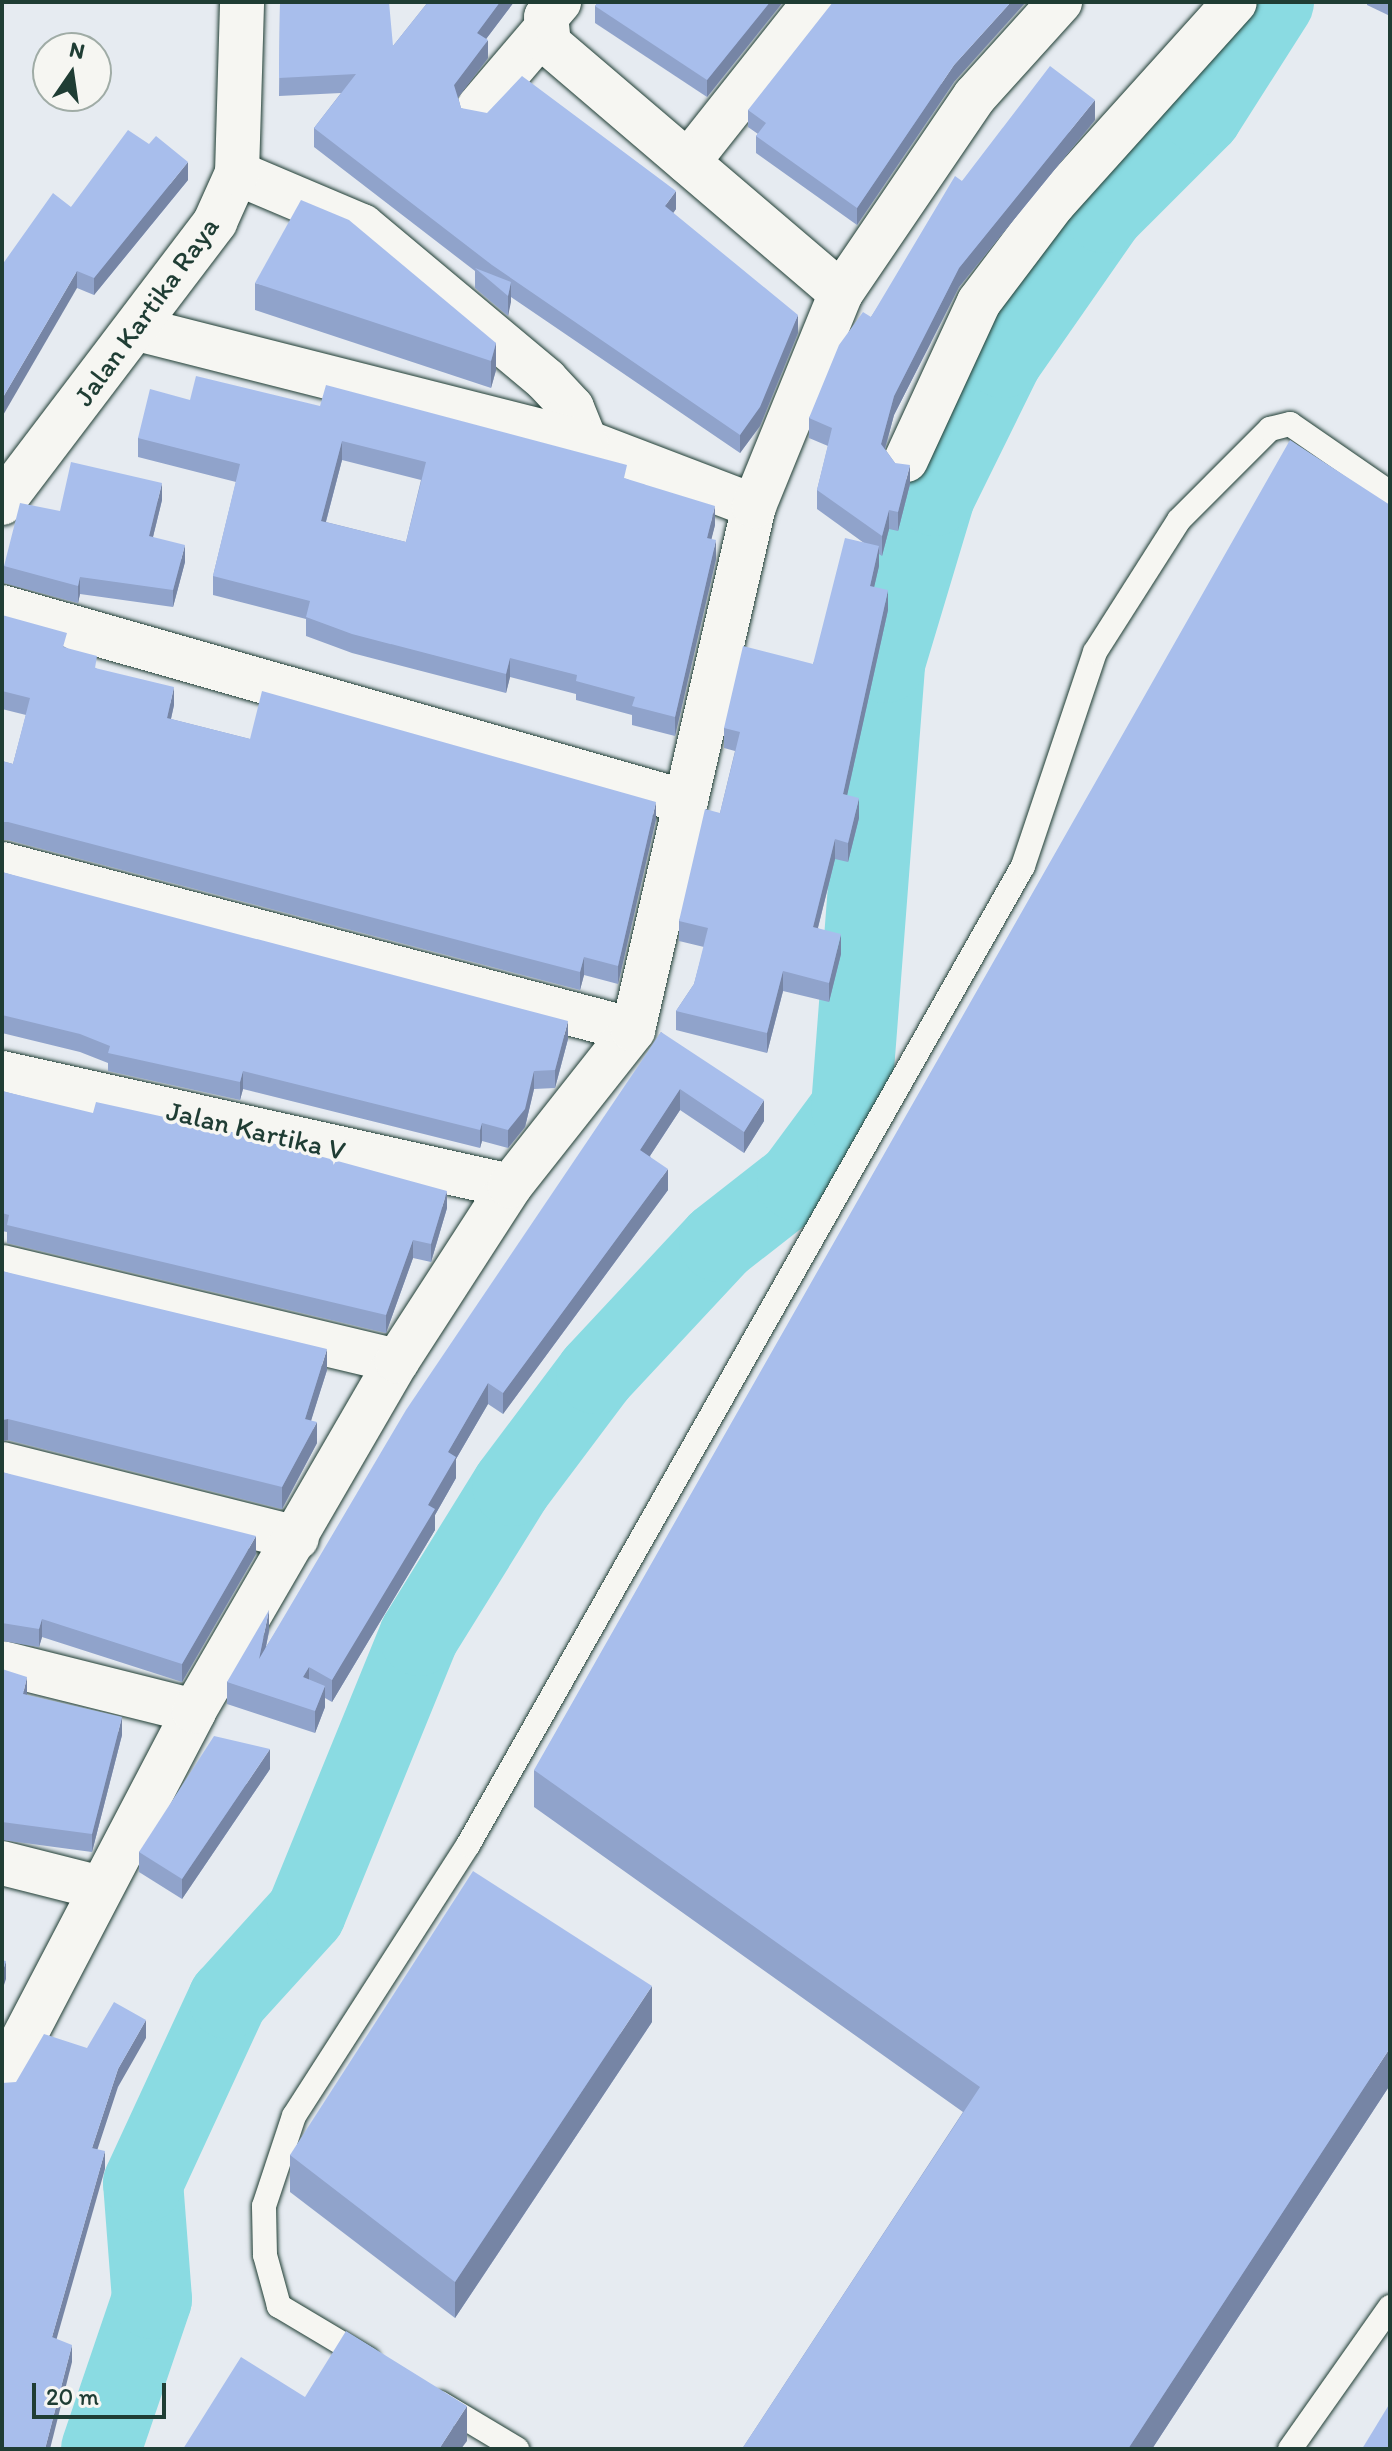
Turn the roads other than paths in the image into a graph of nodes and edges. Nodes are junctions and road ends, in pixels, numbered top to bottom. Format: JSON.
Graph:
{"nodes":[{"id":1,"x":242,"y":2,"type":"edge"},
{"id":2,"x":815,"y":2,"type":"edge"},
{"id":3,"x":1060,"y":2,"type":"edge"},
{"id":4,"x":1235,"y":2,"type":"edge"},
{"id":5,"x":551,"y":17,"type":"edge"},
{"id":6,"x":478,"y":108,"type":"edge"},
{"id":7,"x":688,"y":162,"type":"junction"},
{"id":8,"x":237,"y":173,"type":"junction"},
{"id":9,"x":841,"y":293,"type":"junction"},
{"id":10,"x":138,"y":329,"type":"junction"},
{"id":11,"x":586,"y":442,"type":"junction"},
{"id":12,"x":906,"y":460,"type":"dead end"},
{"id":13,"x":1390,"y":493,"type":"edge"},
{"id":14,"x":2,"y":503,"type":"edge"},
{"id":15,"x":754,"y":506,"type":"junction"},
{"id":16,"x":2,"y":607,"type":"edge"},
{"id":17,"x":686,"y":802,"type":"junction"},
{"id":18,"x":2,"y":864,"type":"edge"},
{"id":19,"x":633,"y":1030,"type":"junction"},
{"id":20,"x":3,"y":1078,"type":"edge"},
{"id":21,"x":510,"y":1186,"type":"junction"},
{"id":22,"x":2,"y":1267,"type":"edge"},
{"id":23,"x":397,"y":1361,"type":"junction"},
{"id":24,"x":2,"y":1464,"type":"edge"},
{"id":25,"x":297,"y":1538,"type":"junction"},
{"id":26,"x":2,"y":1663,"type":"edge"},
{"id":27,"x":194,"y":1711,"type":"junction"},
{"id":28,"x":2,"y":1863,"type":"edge"},
{"id":29,"x":97,"y":1887,"type":"junction"},
{"id":30,"x":4,"y":2065,"type":"edge"},
{"id":31,"x":1390,"y":2307,"type":"edge"},
{"id":32,"x":385,"y":2370,"type":"edge"},
{"id":33,"x":411,"y":2385,"type":"edge"},
{"id":34,"x":517,"y":2449,"type":"edge"},
{"id":35,"x":1290,"y":2449,"type":"edge"}],
"edges":[{"from":1,"to":8,"type":"street","name":"Jalan Kartika Raya"},
{"from":2,"to":7,"type":"street"},
{"from":3,"to":9,"type":"street"},
{"from":4,"to":12,"type":"street"},
{"from":5,"to":6,"type":"street"},
{"from":5,"to":7,"type":"street"},
{"from":7,"to":9,"type":"street"},
{"from":8,"to":10,"type":"street","name":"Jalan Kartika Raya"},
{"from":8,"to":11,"type":"street"},
{"from":9,"to":15,"type":"street"},
{"from":10,"to":11,"type":"street"},
{"from":10,"to":14,"type":"street","name":"Jalan Kartika Raya"},
{"from":11,"to":15,"type":"street"},
{"from":13,"to":32,"type":"lane"},
{"from":15,"to":17,"type":"street"},
{"from":16,"to":17,"type":"street"},
{"from":17,"to":19,"type":"street"},
{"from":18,"to":19,"type":"street"},
{"from":19,"to":21,"type":"street"},
{"from":20,"to":21,"type":"street","name":"Jalan Kartika V"},
{"from":21,"to":23,"type":"street"},
{"from":22,"to":23,"type":"street"},
{"from":23,"to":25,"type":"street"},
{"from":24,"to":25,"type":"street"},
{"from":25,"to":27,"type":"street"},
{"from":26,"to":27,"type":"street"},
{"from":27,"to":29,"type":"street"},
{"from":28,"to":29,"type":"street"},
{"from":29,"to":30,"type":"street"},
{"from":31,"to":35,"type":"lane"},
{"from":33,"to":34,"type":"lane"}]}
